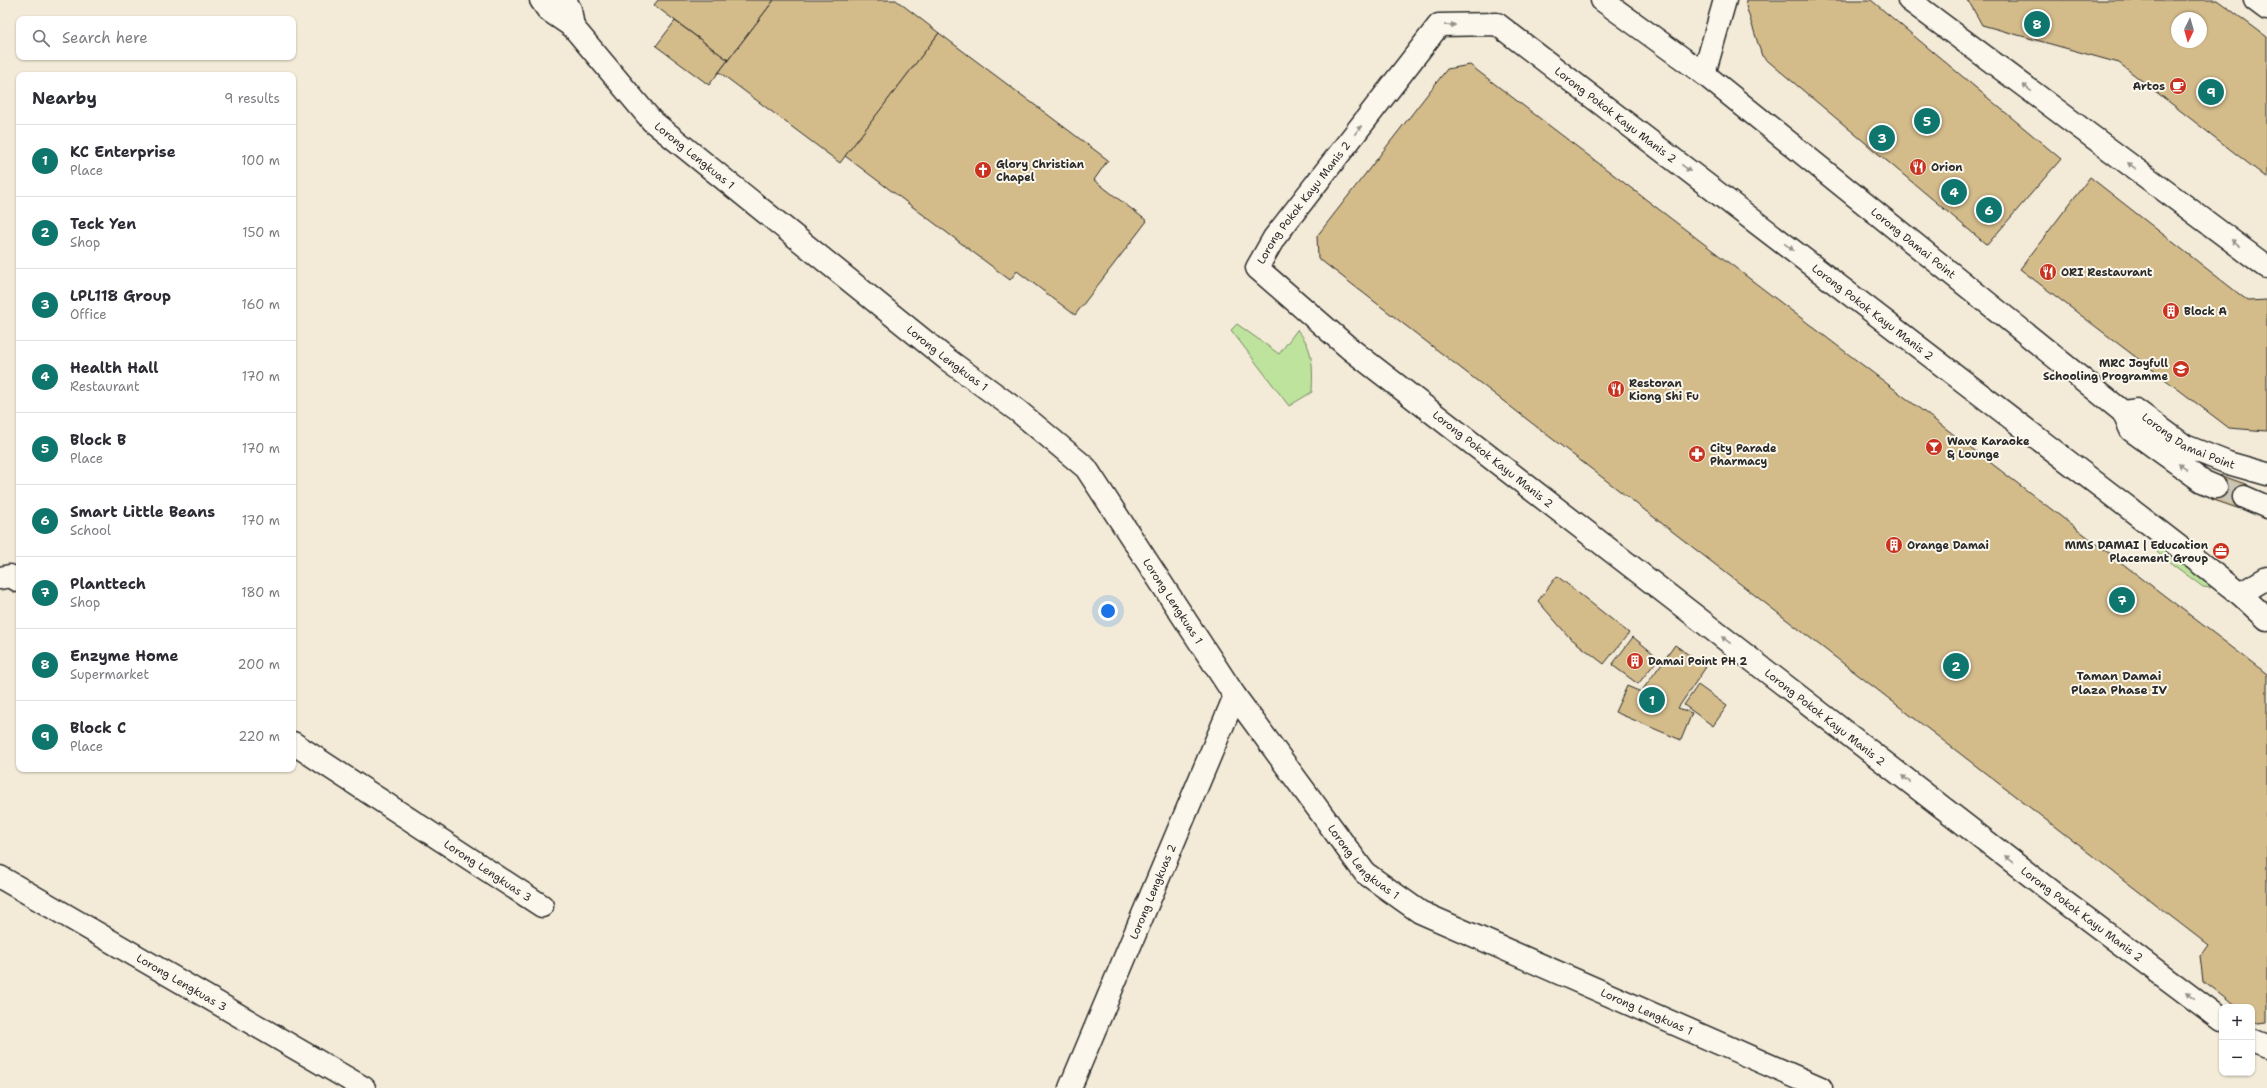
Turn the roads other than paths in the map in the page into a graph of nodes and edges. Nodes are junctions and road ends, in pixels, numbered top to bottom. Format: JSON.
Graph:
{"nodes":[{"id":1,"x":541,"y":0,"type":"edge"},
{"id":2,"x":565,"y":0,"type":"edge"},
{"id":3,"x":1602,"y":0,"type":"edge"},
{"id":4,"x":1725,"y":0,"type":"edge"},
{"id":5,"x":1909,"y":0,"type":"edge"},
{"id":6,"x":2255,"y":0,"type":"edge"},
{"id":7,"x":2267,"y":9,"type":"edge"},
{"id":8,"x":573,"y":27,"type":"junction"},
{"id":9,"x":1704,"y":74,"type":"junction"},
{"id":10,"x":2267,"y":267,"type":"edge"},
{"id":11,"x":2122,"y":412,"type":"junction"},
{"id":12,"x":2264,"y":471,"type":"edge"},
{"id":13,"x":2216,"y":487,"type":"tunnel mouth"},
{"id":14,"x":2244,"y":497,"type":"tunnel mouth"},
{"id":15,"x":2267,"y":507,"type":"edge"},
{"id":16,"x":0,"y":578,"type":"edge"},
{"id":17,"x":2267,"y":578,"type":"edge"},
{"id":18,"x":16,"y":579,"type":"edge"},
{"id":19,"x":2240,"y":594,"type":"junction"},
{"id":20,"x":2267,"y":619,"type":"edge"},
{"id":21,"x":1236,"y":696,"type":"junction"},
{"id":22,"x":296,"y":745,"type":"edge"},
{"id":23,"x":0,"y":877,"type":"edge"},
{"id":24,"x":542,"y":906,"type":"dead end"},
{"id":25,"x":2219,"y":1018,"type":"edge"},
{"id":26,"x":2255,"y":1041,"type":"edge"},
{"id":27,"x":2267,"y":1046,"type":"edge"},
{"id":28,"x":364,"y":1088,"type":"edge"},
{"id":29,"x":1070,"y":1088,"type":"edge"},
{"id":30,"x":1821,"y":1088,"type":"edge"}],
"edges":[{"from":1,"to":8,"type":"street","name":"Lorong Lengkuas 1"},
{"from":2,"to":8,"type":"street","name":"Lorong Lengkuas 1"},
{"from":3,"to":9,"type":"street","name":"Lorong Damai Point"},
{"from":4,"to":9,"type":"street"},
{"from":10,"to":5,"type":"street","one_way":true},
{"from":6,"to":7,"type":"street"},
{"from":8,"to":21,"type":"street","name":"Lorong Lengkuas 1"},
{"from":9,"to":11,"type":"street","name":"Lorong Damai Point"},
{"from":11,"to":12,"type":"street","name":"Lorong Damai Point"},
{"from":13,"to":11,"type":"street","name":"Lorong Damai Point","one_way":true},
{"from":14,"to":15,"type":"street"},
{"from":16,"to":18,"type":"street"},
{"from":17,"to":19,"type":"street"},
{"from":19,"to":20,"type":"street","name":"Lorong Pokok Kayu Manis 2"},
{"from":25,"to":19,"type":"street","name":"Lorong Pokok Kayu Manis 2","one_way":true},
{"from":21,"to":29,"type":"street","name":"Lorong Lengkuas 2"},
{"from":21,"to":30,"type":"street","name":"Lorong Lengkuas 1"},
{"from":22,"to":24,"type":"street","name":"Lorong Lengkuas 3"},
{"from":23,"to":28,"type":"street","name":"Lorong Lengkuas 3"},
{"from":26,"to":27,"type":"street"}]}
